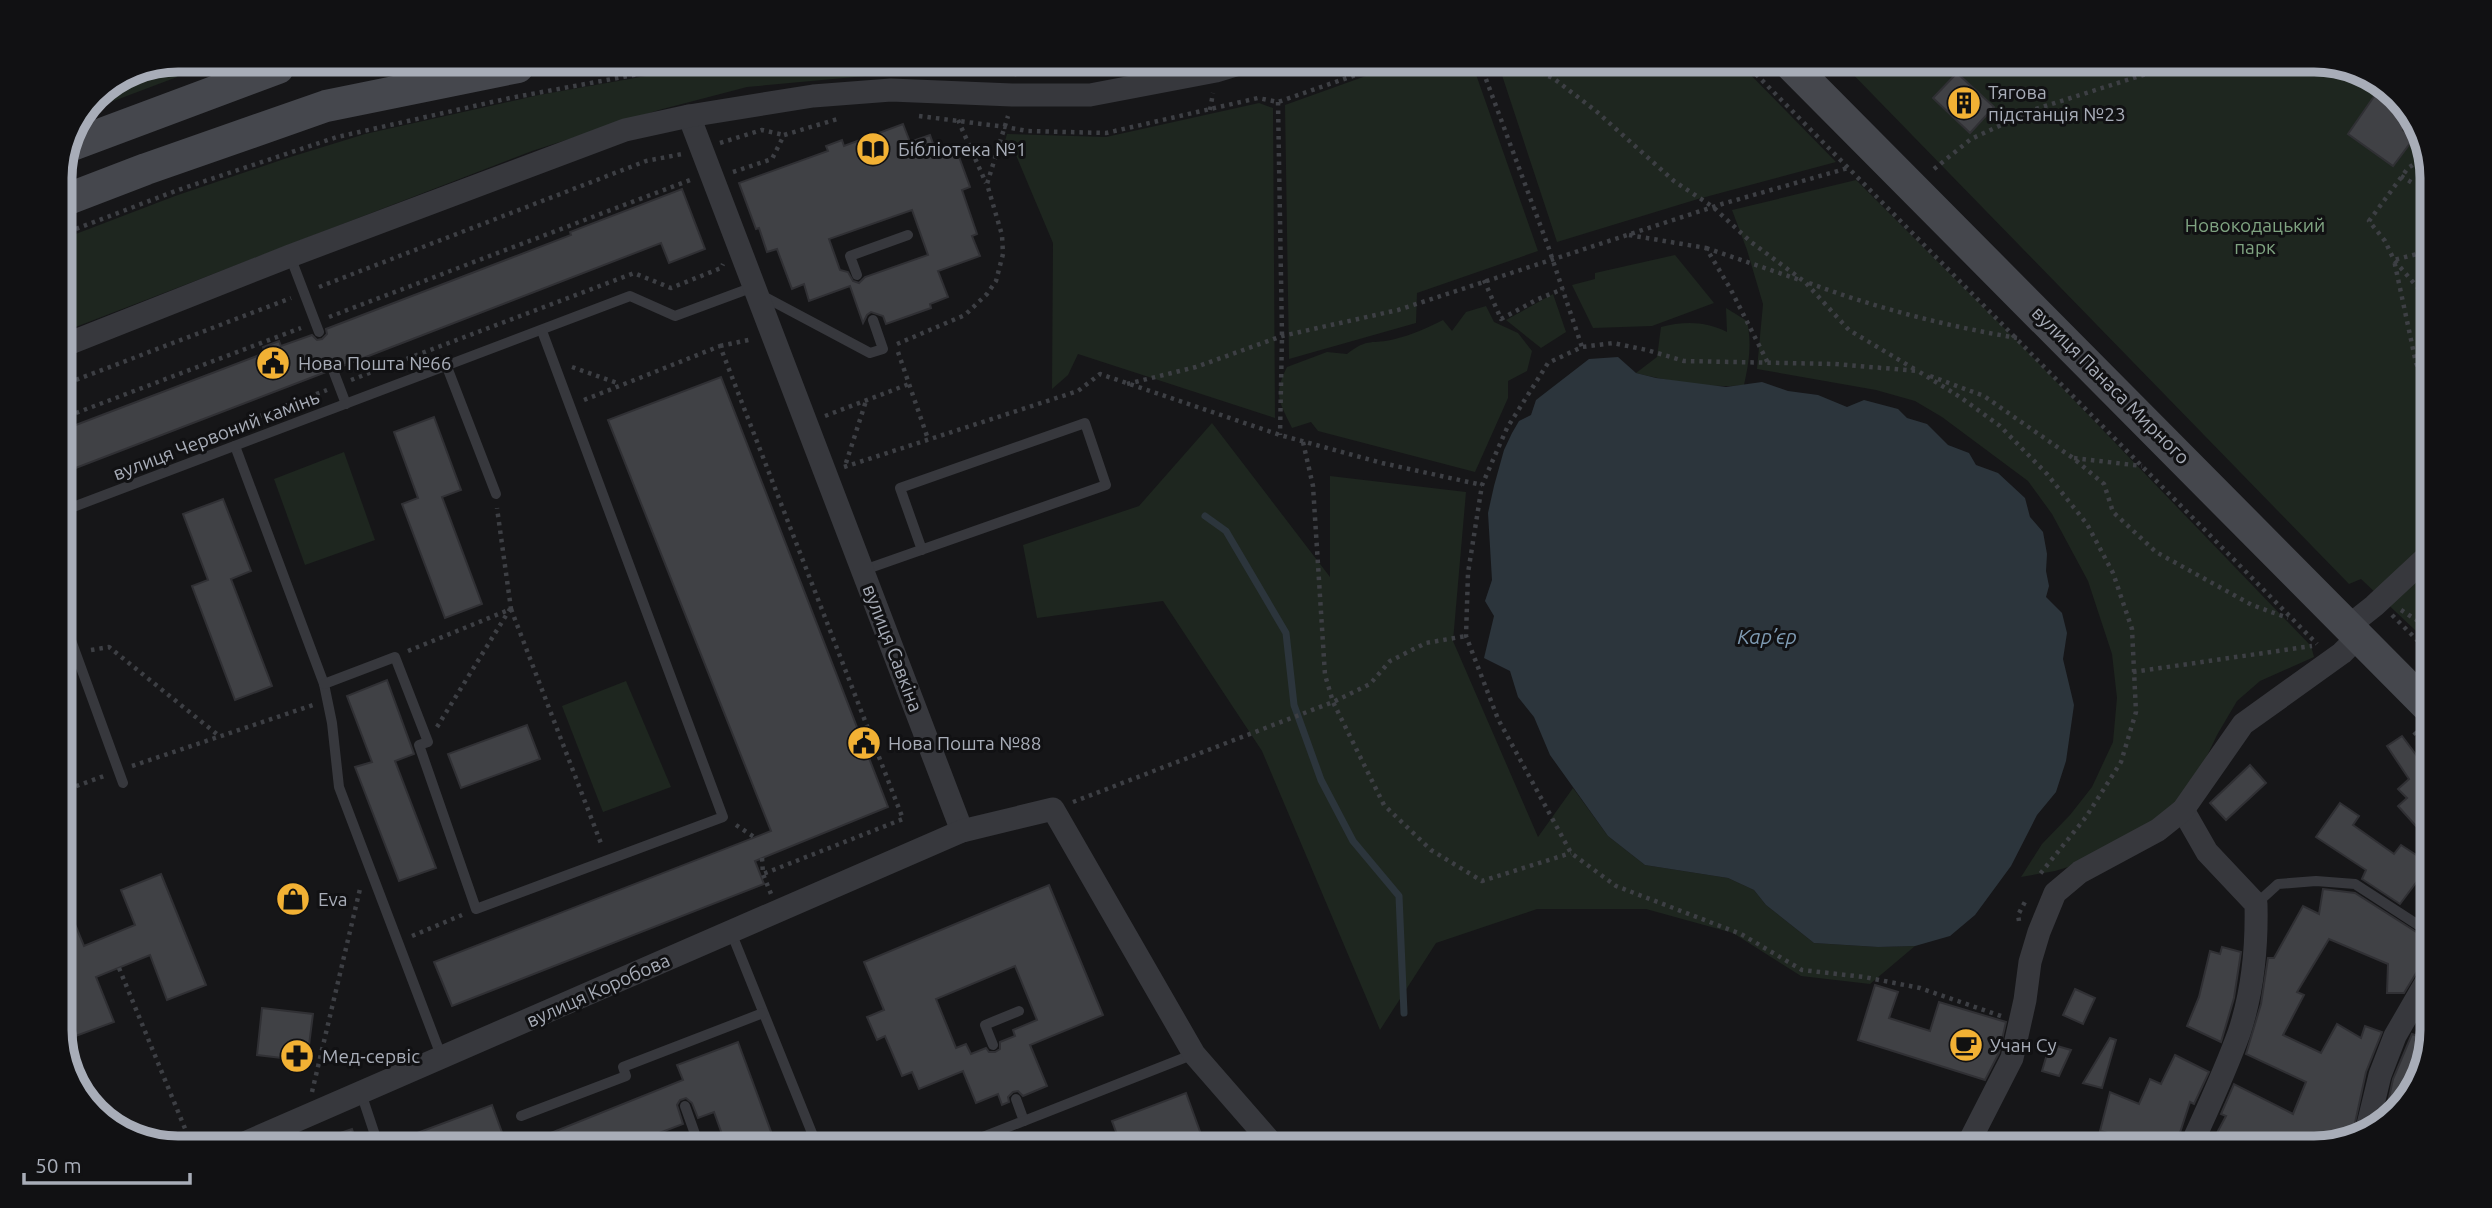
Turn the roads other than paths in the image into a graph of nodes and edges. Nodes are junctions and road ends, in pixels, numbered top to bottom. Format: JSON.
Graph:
{"nodes":[{"id":1,"x":267,"y":72,"type":"edge"},
{"id":2,"x":493,"y":72,"type":"edge"},
{"id":3,"x":1211,"y":72,"type":"edge"},
{"id":4,"x":1798,"y":72,"type":"edge"},
{"id":5,"x":690,"y":116,"type":"junction"},
{"id":6,"x":78,"y":143,"type":"edge"},
{"id":7,"x":72,"y":197,"type":"edge"},
{"id":8,"x":908,"y":234,"type":"dead end"},
{"id":9,"x":290,"y":256,"type":"junction"},
{"id":10,"x":857,"y":275,"type":"dead end"},
{"id":11,"x":757,"y":290,"type":"junction"},
{"id":12,"x":873,"y":320,"type":"dead end"},
{"id":13,"x":317,"y":327,"type":"road end"},
{"id":14,"x":542,"y":331,"type":"junction"},
{"id":15,"x":72,"y":342,"type":"edge"},
{"id":16,"x":447,"y":367,"type":"junction"},
{"id":17,"x":333,"y":369,"type":"dead end"},
{"id":18,"x":346,"y":404,"type":"junction"},
{"id":19,"x":235,"y":446,"type":"junction"},
{"id":20,"x":496,"y":494,"type":"road end"},
{"id":21,"x":72,"y":507,"type":"edge"},
{"id":22,"x":922,"y":550,"type":"junction"},
{"id":23,"x":2420,"y":563,"type":"edge"},
{"id":24,"x":864,"y":570,"type":"junction"},
{"id":25,"x":2355,"y":630,"type":"junction"},
{"id":26,"x":72,"y":644,"type":"edge"},
{"id":27,"x":324,"y":684,"type":"junction"},
{"id":28,"x":2420,"y":718,"type":"edge"},
{"id":29,"x":123,"y":783,"type":"dead end"},
{"id":30,"x":2183,"y":810,"type":"junction"},
{"id":31,"x":962,"y":831,"type":"junction"},
{"id":32,"x":2256,"y":904,"type":"junction"},
{"id":33,"x":2420,"y":926,"type":"edge"},
{"id":34,"x":731,"y":932,"type":"junction"},
{"id":35,"x":2420,"y":992,"type":"edge"},
{"id":36,"x":1019,"y":1011,"type":"dead end"},
{"id":37,"x":764,"y":1013,"type":"junction"},
{"id":38,"x":993,"y":1045,"type":"dead end"},
{"id":39,"x":1194,"y":1054,"type":"junction"},
{"id":40,"x":442,"y":1058,"type":"junction"},
{"id":41,"x":361,"y":1093,"type":"junction"},
{"id":42,"x":1016,"y":1099,"type":"dead end"},
{"id":43,"x":685,"y":1106,"type":"dead end"},
{"id":44,"x":521,"y":1116,"type":"dead end"},
{"id":45,"x":2369,"y":1120,"type":"edge"},
{"id":46,"x":1024,"y":1121,"type":"junction"},
{"id":47,"x":262,"y":1136,"type":"edge"},
{"id":48,"x":376,"y":1136,"type":"edge"},
{"id":49,"x":695,"y":1136,"type":"edge"},
{"id":50,"x":813,"y":1136,"type":"edge"},
{"id":51,"x":997,"y":1136,"type":"edge"},
{"id":52,"x":1265,"y":1136,"type":"edge"},
{"id":53,"x":1973,"y":1136,"type":"edge"},
{"id":54,"x":2195,"y":1136,"type":"edge"}],
"edges":[{"from":1,"to":6,"type":"main road"},
{"from":2,"to":7,"type":"main road"},
{"from":3,"to":5,"type":"street"},
{"from":4,"to":25,"type":"main road","name":"вулиця Панаса Мирного"},
{"from":5,"to":9,"type":"street"},
{"from":5,"to":11,"type":"street","name":"вулиця Савкіна"},
{"from":8,"to":10,"type":"lane"},
{"from":9,"to":13,"type":"lane"},
{"from":9,"to":15,"type":"street"},
{"from":11,"to":12,"type":"lane"},
{"from":11,"to":14,"type":"lane","name":"вулиця Червоний камінь"},
{"from":11,"to":24,"type":"street","name":"вулиця Савкіна"},
{"from":14,"to":16,"type":"lane","name":"вулиця Червоний камінь"},
{"from":14,"to":27,"type":"lane"},
{"from":16,"to":18,"type":"lane","name":"вулиця Червоний камінь"},
{"from":16,"to":20,"type":"lane"},
{"from":17,"to":18,"type":"lane"},
{"from":18,"to":19,"type":"lane","name":"вулиця Червоний камінь"},
{"from":19,"to":21,"type":"lane","name":"вулиця Червоний камінь"},
{"from":19,"to":27,"type":"lane"},
{"from":22,"to":22,"type":"lane"},
{"from":22,"to":24,"type":"lane"},
{"from":23,"to":25,"type":"street"},
{"from":24,"to":31,"type":"street","name":"вулиця Савкіна"},
{"from":25,"to":28,"type":"main road","name":"вулиця Панаса Мирного"},
{"from":25,"to":30,"type":"street"},
{"from":26,"to":29,"type":"lane"},
{"from":27,"to":40,"type":"lane"},
{"from":30,"to":32,"type":"street"},
{"from":30,"to":53,"type":"street"},
{"from":31,"to":34,"type":"street","name":"вулиця Коробова"},
{"from":31,"to":39,"type":"street"},
{"from":32,"to":33,"type":"lane"},
{"from":32,"to":54,"type":"street"},
{"from":34,"to":37,"type":"lane"},
{"from":34,"to":40,"type":"street","name":"вулиця Коробова"},
{"from":35,"to":45,"type":"street"},
{"from":36,"to":38,"type":"lane"},
{"from":37,"to":44,"type":"lane"},
{"from":37,"to":50,"type":"lane"},
{"from":39,"to":46,"type":"lane"},
{"from":39,"to":52,"type":"street"},
{"from":40,"to":41,"type":"street","name":"вулиця Коробова"},
{"from":41,"to":47,"type":"street","name":"вулиця Коробова"},
{"from":41,"to":48,"type":"lane"},
{"from":42,"to":46,"type":"lane"},
{"from":43,"to":49,"type":"lane"},
{"from":46,"to":51,"type":"lane"}]}
